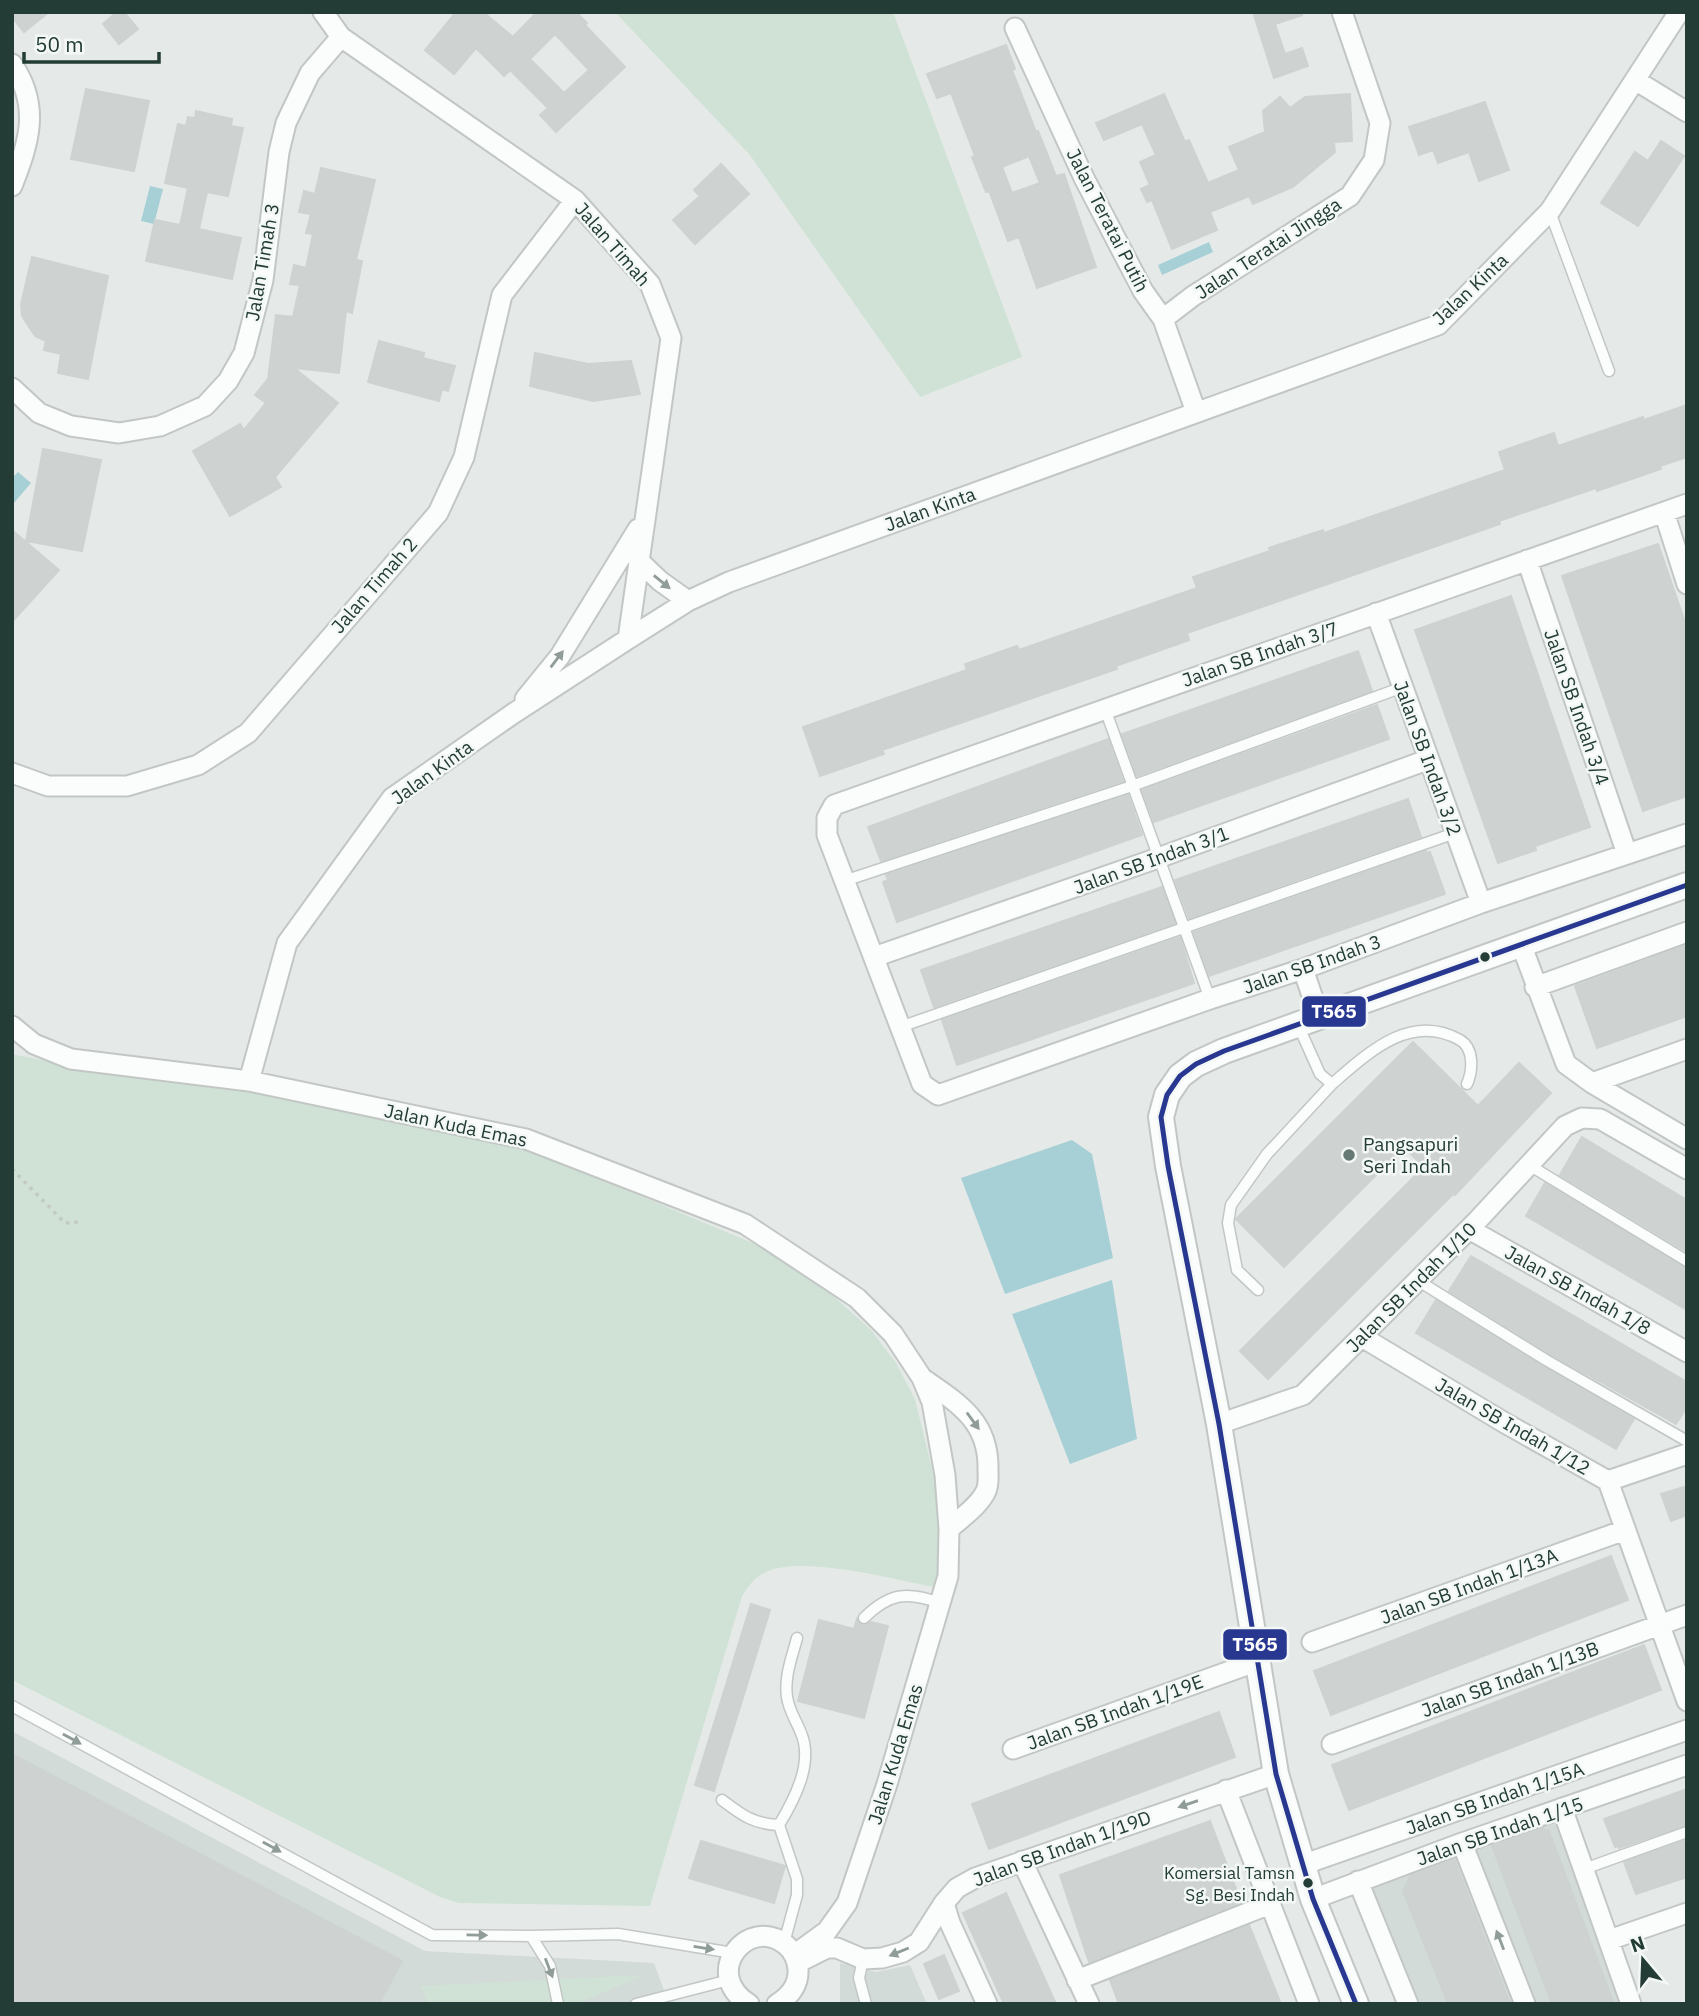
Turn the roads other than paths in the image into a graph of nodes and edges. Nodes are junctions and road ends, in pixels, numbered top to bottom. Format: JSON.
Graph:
{"nodes":[{"id":1,"x":323,"y":12,"type":"edge"},
{"id":2,"x":1342,"y":12,"type":"edge"},
{"id":3,"x":1679,"y":12,"type":"edge"},
{"id":4,"x":1015,"y":28,"type":"dead end"},
{"id":5,"x":341,"y":37,"type":"junction"},
{"id":6,"x":12,"y":64,"type":"edge"},
{"id":7,"x":1635,"y":80,"type":"junction"},
{"id":8,"x":1687,"y":112,"type":"edge"},
{"id":9,"x":12,"y":186,"type":"edge"},
{"id":10,"x":575,"y":200,"type":"junction"},
{"id":11,"x":1550,"y":211,"type":"junction"},
{"id":12,"x":1163,"y":318,"type":"junction"},
{"id":13,"x":1609,"y":371,"type":"dead end"},
{"id":14,"x":12,"y":388,"type":"edge"},
{"id":15,"x":1196,"y":412,"type":"junction"},
{"id":16,"x":1687,"y":504,"type":"edge"},
{"id":17,"x":1664,"y":512,"type":"junction"},
{"id":18,"x":643,"y":519,"type":"junction"},
{"id":19,"x":638,"y":560,"type":"junction"},
{"id":20,"x":1527,"y":560,"type":"junction"},
{"id":21,"x":1687,"y":584,"type":"edge"},
{"id":22,"x":688,"y":601,"type":"junction"},
{"id":23,"x":1376,"y":613,"type":"junction"},
{"id":24,"x":628,"y":639,"type":"junction"},
{"id":25,"x":1403,"y":687,"type":"junction"},
{"id":26,"x":1105,"y":709,"type":"junction"},
{"id":27,"x":514,"y":713,"type":"junction"},
{"id":28,"x":1427,"y":760,"type":"junction"},
{"id":29,"x":12,"y":773,"type":"edge"},
{"id":30,"x":1132,"y":786,"type":"junction"},
{"id":31,"x":1455,"y":833,"type":"junction"},
{"id":32,"x":1687,"y":834,"type":"edge"},
{"id":33,"x":1628,"y":854,"type":"junction"},
{"id":34,"x":1158,"y":858,"type":"junction"},
{"id":35,"x":844,"y":881,"type":"junction"},
{"id":36,"x":1687,"y":885,"type":"edge"},
{"id":37,"x":1481,"y":903,"type":"junction"},
{"id":38,"x":1184,"y":928,"type":"junction"},
{"id":39,"x":1687,"y":932,"type":"edge"},
{"id":40,"x":1521,"y":944,"type":"junction"},
{"id":41,"x":874,"y":957,"type":"junction"},
{"id":42,"x":1303,"y":969,"type":"junction"},
{"id":43,"x":1535,"y":987,"type":"junction"},
{"id":44,"x":1210,"y":999,"type":"junction"},
{"id":45,"x":1308,"y":1020,"type":"junction"},
{"id":46,"x":12,"y":1026,"type":"edge"},
{"id":47,"x":900,"y":1027,"type":"junction"},
{"id":48,"x":1687,"y":1048,"type":"edge"},
{"id":49,"x":249,"y":1081,"type":"junction"},
{"id":50,"x":1592,"y":1083,"type":"junction"},
{"id":51,"x":1332,"y":1084,"type":"junction"},
{"id":52,"x":1467,"y":1084,"type":"dead end"},
{"id":53,"x":1687,"y":1139,"type":"edge"},
{"id":54,"x":1529,"y":1165,"type":"junction"},
{"id":55,"x":1687,"y":1169,"type":"edge"},
{"id":56,"x":1468,"y":1228,"type":"junction"},
{"id":57,"x":1687,"y":1261,"type":"edge"},
{"id":58,"x":1418,"y":1280,"type":"junction"},
{"id":59,"x":1258,"y":1290,"type":"dead end"},
{"id":60,"x":1362,"y":1337,"type":"junction"},
{"id":61,"x":1687,"y":1352,"type":"edge"},
{"id":62,"x":922,"y":1378,"type":"junction"},
{"id":63,"x":1219,"y":1424,"type":"junction"},
{"id":64,"x":1687,"y":1441,"type":"edge"},
{"id":65,"x":1687,"y":1454,"type":"edge"},
{"id":66,"x":1608,"y":1481,"type":"junction"},
{"id":67,"x":949,"y":1529,"type":"junction"},
{"id":68,"x":1625,"y":1530,"type":"junction"},
{"id":69,"x":940,"y":1603,"type":"junction"},
{"id":70,"x":1687,"y":1615,"type":"edge"},
{"id":71,"x":864,"y":1618,"type":"dead end"},
{"id":72,"x":1658,"y":1625,"type":"junction"},
{"id":73,"x":797,"y":1638,"type":"dead end"},
{"id":74,"x":1312,"y":1642,"type":"dead end"},
{"id":75,"x":1258,"y":1661,"type":"junction"},
{"id":76,"x":1687,"y":1701,"type":"edge"},
{"id":77,"x":12,"y":1706,"type":"edge"},
{"id":78,"x":1687,"y":1730,"type":"edge"},
{"id":79,"x":1332,"y":1744,"type":"dead end"},
{"id":80,"x":1013,"y":1749,"type":"dead end"},
{"id":81,"x":1687,"y":1765,"type":"edge"},
{"id":82,"x":1276,"y":1774,"type":"junction"},
{"id":83,"x":1226,"y":1790,"type":"junction"},
{"id":84,"x":722,"y":1800,"type":"dead end"},
{"id":85,"x":1562,"y":1808,"type":"junction"},
{"id":86,"x":779,"y":1825,"type":"junction"},
{"id":87,"x":1687,"y":1832,"type":"edge"},
{"id":88,"x":1462,"y":1843,"type":"junction"},
{"id":89,"x":1022,"y":1861,"type":"junction"},
{"id":90,"x":1303,"y":1865,"type":"junction"},
{"id":91,"x":1584,"y":1869,"type":"junction"},
{"id":92,"x":1358,"y":1881,"type":"junction"},
{"id":93,"x":1313,"y":1899,"type":"junction"},
{"id":94,"x":944,"y":1903,"type":"junction"},
{"id":95,"x":1270,"y":1904,"type":"junction"},
{"id":96,"x":1687,"y":1913,"type":"edge"},
{"id":97,"x":531,"y":1936,"type":"junction"},
{"id":98,"x":1609,"y":1940,"type":"junction"},
{"id":99,"x":733,"y":1953,"type":"junction"},
{"id":100,"x":793,"y":1959,"type":"junction"},
{"id":101,"x":863,"y":1959,"type":"junction"},
{"id":102,"x":729,"y":1980,"type":"junction"},
{"id":103,"x":1077,"y":1980,"type":"junction"},
{"id":104,"x":744,"y":2002,"type":"edge"},
{"id":105,"x":558,"y":2004,"type":"edge"},
{"id":106,"x":636,"y":2004,"type":"edge"},
{"id":107,"x":777,"y":2004,"type":"edge"},
{"id":108,"x":802,"y":2004,"type":"edge"},
{"id":109,"x":866,"y":2004,"type":"edge"},
{"id":110,"x":987,"y":2004,"type":"edge"},
{"id":111,"x":1088,"y":2004,"type":"edge"},
{"id":112,"x":1309,"y":2004,"type":"edge"},
{"id":113,"x":1356,"y":2004,"type":"edge"},
{"id":114,"x":1408,"y":2004,"type":"edge"},
{"id":115,"x":1525,"y":2004,"type":"edge"},
{"id":116,"x":1631,"y":2004,"type":"edge"}],
"edges":[{"from":1,"to":5,"type":"street","name":"Jalan Timah"},
{"from":2,"to":12,"type":"street","name":"Jalan Teratai Jingga"},
{"from":3,"to":7,"type":"street","name":"Jalan Kinta"},
{"from":4,"to":12,"type":"street","name":"Jalan Teratai Putih"},
{"from":5,"to":10,"type":"street","name":"Jalan Timah"},
{"from":5,"to":14,"type":"street","name":"Jalan Timah 3"},
{"from":6,"to":9,"type":"street"},
{"from":7,"to":8,"type":"street"},
{"from":7,"to":11,"type":"street","name":"Jalan Kinta"},
{"from":10,"to":18,"type":"street","name":"Jalan Timah"},
{"from":10,"to":29,"type":"street","name":"Jalan Timah 2"},
{"from":11,"to":13,"type":"lane"},
{"from":11,"to":15,"type":"street","name":"Jalan Kinta"},
{"from":12,"to":15,"type":"street","name":"Jalan Teratai Putih"},
{"from":15,"to":22,"type":"street","name":"Jalan Kinta"},
{"from":16,"to":17,"type":"street","name":"Jalan SB Indah 3/7"},
{"from":17,"to":20,"type":"street","name":"Jalan SB Indah 3/7"},
{"from":17,"to":21,"type":"street"},
{"from":18,"to":19,"type":"street","name":"Jalan Timah"},
{"from":27,"to":18,"type":"street","one_way":true},
{"from":19,"to":22,"type":"street","one_way":true},
{"from":19,"to":24,"type":"street","name":"Jalan Timah"},
{"from":20,"to":23,"type":"street","name":"Jalan SB Indah 3/7"},
{"from":20,"to":33,"type":"street","name":"Jalan SB Indah 3/4"},
{"from":22,"to":24,"type":"street","name":"Jalan Kinta"},
{"from":23,"to":25,"type":"street","name":"Jalan SB Indah 3/2"},
{"from":23,"to":26,"type":"street","name":"Jalan SB Indah 3/7"},
{"from":24,"to":27,"type":"street","name":"Jalan Kinta"},
{"from":25,"to":28,"type":"street","name":"Jalan SB Indah 3/2"},
{"from":25,"to":30,"type":"lane"},
{"from":26,"to":30,"type":"lane"},
{"from":26,"to":35,"type":"street","name":"Jalan SB Indah 3/7"},
{"from":27,"to":49,"type":"street","name":"Jalan Kinta"},
{"from":28,"to":31,"type":"street","name":"Jalan SB Indah 3/2"},
{"from":28,"to":34,"type":"street","name":"Jalan SB Indah 3/1"},
{"from":30,"to":34,"type":"lane"},
{"from":30,"to":35,"type":"lane"},
{"from":31,"to":37,"type":"street","name":"Jalan SB Indah 3/2"},
{"from":31,"to":38,"type":"lane"},
{"from":32,"to":33,"type":"street","name":"Jalan SB Indah 3"},
{"from":33,"to":37,"type":"street","name":"Jalan SB Indah 3"},
{"from":34,"to":38,"type":"lane"},
{"from":34,"to":41,"type":"street","name":"Jalan SB Indah 3/1"},
{"from":35,"to":41,"type":"street"},
{"from":36,"to":40,"type":"street"},
{"from":37,"to":42,"type":"street","name":"Jalan SB Indah 3"},
{"from":38,"to":44,"type":"lane"},
{"from":38,"to":47,"type":"lane"},
{"from":39,"to":43,"type":"street"},
{"from":40,"to":43,"type":"street"},
{"from":40,"to":45,"type":"street"},
{"from":41,"to":47,"type":"street"},
{"from":42,"to":44,"type":"street","name":"Jalan SB Indah 3"},
{"from":42,"to":45,"type":"street"},
{"from":43,"to":50,"type":"street"},
{"from":44,"to":47,"type":"street","name":"Jalan SB Indah 3"},
{"from":45,"to":51,"type":"lane"},
{"from":45,"to":63,"type":"street"},
{"from":46,"to":49,"type":"street","name":"Jalan Kuda Emas"},
{"from":48,"to":50,"type":"street"},
{"from":49,"to":62,"type":"street","name":"Jalan Kuda Emas"},
{"from":50,"to":53,"type":"street"},
{"from":51,"to":52,"type":"lane"},
{"from":51,"to":59,"type":"lane"},
{"from":54,"to":55,"type":"street","name":"Jalan SB Indah 1/10"},
{"from":54,"to":56,"type":"street","name":"Jalan SB Indah 1/10"},
{"from":54,"to":57,"type":"lane"},
{"from":56,"to":58,"type":"street","name":"Jalan SB Indah 1/10"},
{"from":56,"to":61,"type":"street","name":"Jalan SB Indah 1/8"},
{"from":58,"to":60,"type":"street","name":"Jalan SB Indah 1/10"},
{"from":58,"to":64,"type":"lane"},
{"from":60,"to":63,"type":"street","name":"Jalan SB Indah 1/10"},
{"from":60,"to":66,"type":"street","name":"Jalan SB Indah 1/12"},
{"from":62,"to":67,"type":"street","name":"Jalan Kuda Emas"},
{"from":62,"to":67,"type":"street","name":"Jalan Kuda Emas","one_way":true},
{"from":63,"to":75,"type":"street"},
{"from":65,"to":66,"type":"street"},
{"from":66,"to":68,"type":"street","name":"Jalan SB Indah 1/12"},
{"from":67,"to":69,"type":"street","name":"Jalan Kuda Emas"},
{"from":68,"to":72,"type":"street","name":"Jalan SB Indah 1/12"},
{"from":68,"to":74,"type":"street","name":"Jalan SB Indah 1/13A"},
{"from":69,"to":71,"type":"lane"},
{"from":69,"to":100,"type":"street","name":"Jalan Kuda Emas"},
{"from":70,"to":72,"type":"street","name":"Jalan SB Indah 1/13B"},
{"from":72,"to":76,"type":"street","name":"Jalan SB Indah 1/12"},
{"from":72,"to":79,"type":"street","name":"Jalan SB Indah 1/13B"},
{"from":73,"to":86,"type":"lane"},
{"from":75,"to":80,"type":"street","name":"Jalan SB Indah 1/19E"},
{"from":75,"to":82,"type":"street"},
{"from":77,"to":97,"type":"lane","one_way":true},
{"from":78,"to":90,"type":"street","name":"Jalan SB Indah 1/15A"},
{"from":81,"to":85,"type":"street","name":"Jalan SB Indah 1/15"},
{"from":82,"to":83,"type":"street","name":"Jalan SB Indah 1/19D"},
{"from":82,"to":90,"type":"street"},
{"from":83,"to":89,"type":"street","name":"Jalan SB Indah 1/19D","one_way":true},
{"from":83,"to":95,"type":"street"},
{"from":84,"to":86,"type":"lane"},
{"from":85,"to":88,"type":"street","name":"Jalan SB Indah 1/15"},
{"from":85,"to":91,"type":"street"},
{"from":86,"to":100,"type":"lane"},
{"from":87,"to":91,"type":"lane"},
{"from":88,"to":92,"type":"street","name":"Jalan SB Indah 1/15"},
{"from":115,"to":88,"type":"street","one_way":true},
{"from":89,"to":94,"type":"street","name":"Jalan SB Indah 1/19D"},
{"from":89,"to":103,"type":"street"},
{"from":90,"to":93,"type":"street"},
{"from":91,"to":98,"type":"street"},
{"from":92,"to":93,"type":"street","name":"Jalan SB Indah 1/15"},
{"from":92,"to":114,"type":"street"},
{"from":93,"to":113,"type":"street"},
{"from":94,"to":101,"type":"street","name":"Jalan SB Indah 1/19D","one_way":true},
{"from":94,"to":110,"type":"street"},
{"from":95,"to":103,"type":"street"},
{"from":95,"to":112,"type":"street"},
{"from":96,"to":98,"type":"street"},
{"from":97,"to":99,"type":"lane","one_way":true},
{"from":97,"to":105,"type":"lane","one_way":true},
{"from":98,"to":116,"type":"street"},
{"from":99,"to":100,"type":"street"},
{"from":99,"to":102,"type":"street"},
{"from":100,"to":101,"type":"street","name":"Jalan SB Indah 1/19D"},
{"from":100,"to":107,"type":"street"},
{"from":100,"to":108,"type":"street"},
{"from":101,"to":109,"type":"lane"},
{"from":102,"to":104,"type":"street"},
{"from":102,"to":106,"type":"lane"},
{"from":103,"to":111,"type":"street"}]}
